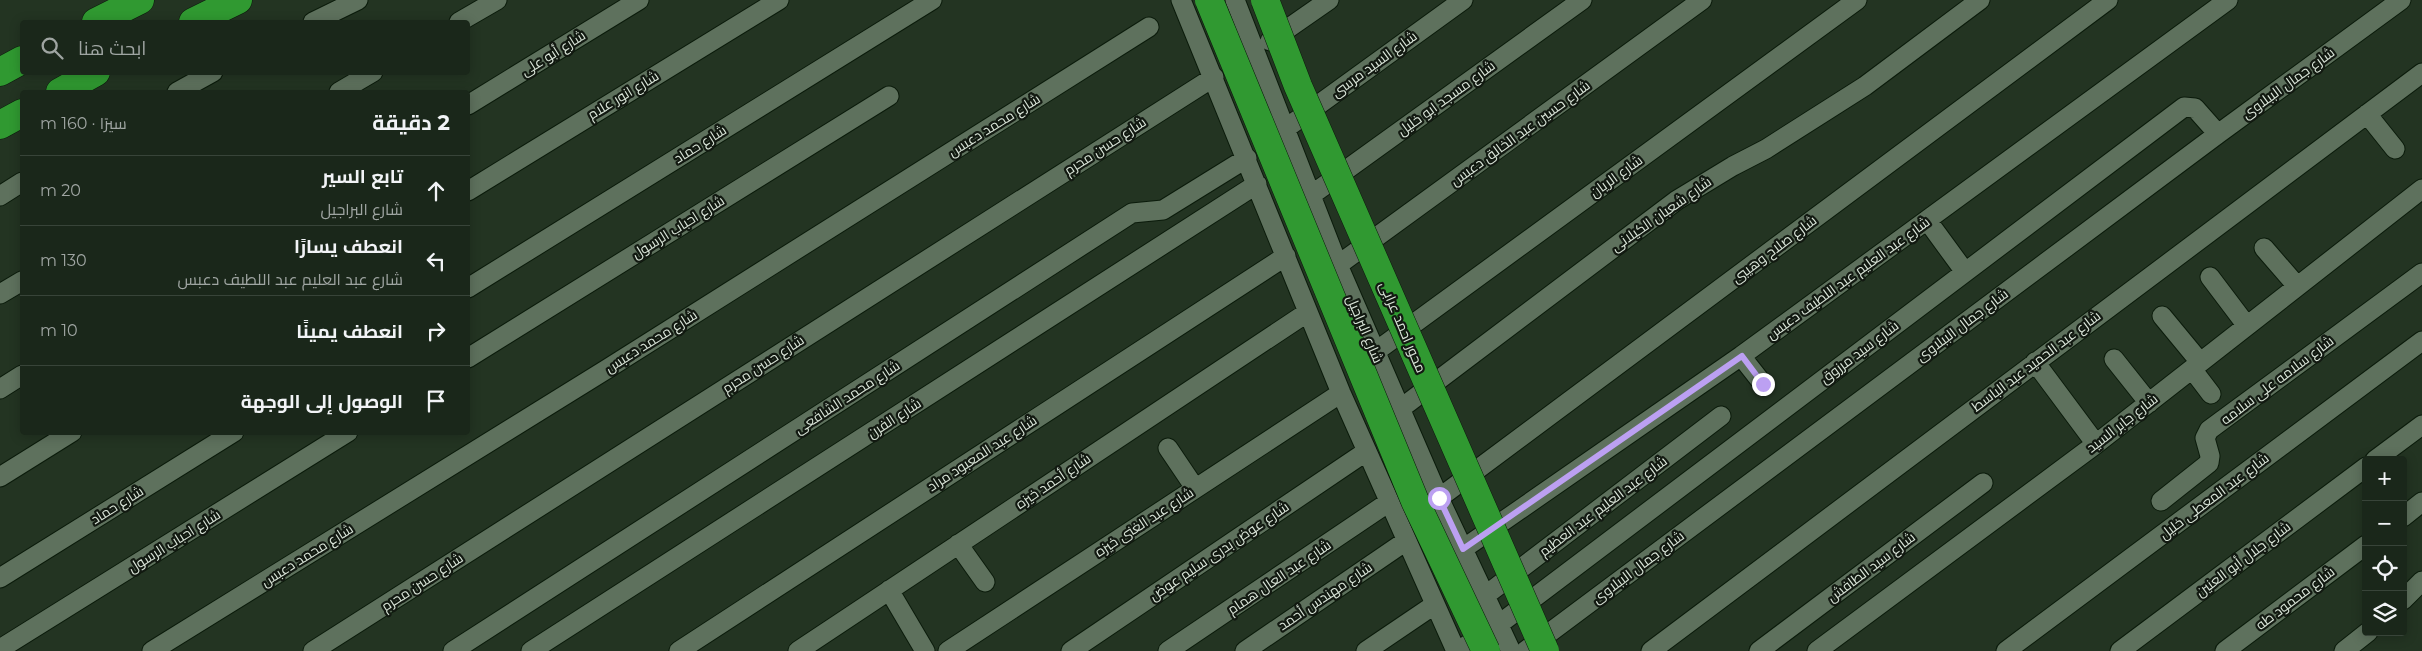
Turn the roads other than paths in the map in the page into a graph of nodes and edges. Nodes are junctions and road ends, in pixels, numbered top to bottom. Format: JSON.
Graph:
{"nodes":[{"id":1,"x":140,"y":0,"type":"edge"},
{"id":2,"x":238,"y":0,"type":"edge"},
{"id":3,"x":358,"y":0,"type":"edge"},
{"id":4,"x":497,"y":0,"type":"edge"},
{"id":5,"x":639,"y":0,"type":"edge"},
{"id":6,"x":779,"y":0,"type":"edge"},
{"id":7,"x":932,"y":0,"type":"edge"},
{"id":8,"x":1181,"y":0,"type":"edge"},
{"id":9,"x":1209,"y":0,"type":"edge"},
{"id":10,"x":1235,"y":0,"type":"edge"},
{"id":11,"x":1265,"y":0,"type":"edge"},
{"id":12,"x":1281,"y":0,"type":"edge"},
{"id":13,"x":1329,"y":0,"type":"edge"},
{"id":14,"x":1464,"y":0,"type":"edge"},
{"id":15,"x":1582,"y":0,"type":"edge"},
{"id":16,"x":1702,"y":0,"type":"edge"},
{"id":17,"x":1857,"y":0,"type":"edge"},
{"id":18,"x":1980,"y":0,"type":"edge"},
{"id":19,"x":2108,"y":0,"type":"edge"},
{"id":20,"x":2228,"y":0,"type":"edge"},
{"id":21,"x":2401,"y":0,"type":"edge"},
{"id":22,"x":100,"y":20,"type":"edge"},
{"id":23,"x":197,"y":20,"type":"edge"},
{"id":24,"x":317,"y":20,"type":"edge"},
{"id":25,"x":462,"y":20,"type":"edge"},
{"id":26,"x":1245,"y":25,"type":"junction"},
{"id":27,"x":1148,"y":27,"type":"dead end"},
{"id":28,"x":1255,"y":52,"type":"junction"},
{"id":29,"x":2422,"y":73,"type":"edge"},
{"id":30,"x":91,"y":75,"type":"edge"},
{"id":31,"x":208,"y":75,"type":"edge"},
{"id":32,"x":369,"y":75,"type":"edge"},
{"id":33,"x":1214,"y":77,"type":"junction"},
{"id":34,"x":64,"y":90,"type":"edge"},
{"id":35,"x":181,"y":90,"type":"edge"},
{"id":36,"x":342,"y":90,"type":"edge"},
{"id":37,"x":889,"y":96,"type":"dead end"},
{"id":38,"x":470,"y":104,"type":"edge"},
{"id":39,"x":20,"y":114,"type":"edge"},
{"id":40,"x":2368,"y":114,"type":"junction"},
{"id":41,"x":0,"y":125,"type":"edge"},
{"id":42,"x":1285,"y":129,"type":"junction"},
{"id":43,"x":2218,"y":134,"type":"junction"},
{"id":44,"x":2395,"y":149,"type":"dead end"},
{"id":45,"x":1247,"y":158,"type":"junction"},
{"id":46,"x":20,"y":183,"type":"edge"},
{"id":47,"x":1257,"y":184,"type":"junction"},
{"id":48,"x":2422,"y":189,"type":"edge"},
{"id":49,"x":470,"y":190,"type":"edge"},
{"id":50,"x":0,"y":196,"type":"edge"},
{"id":51,"x":1310,"y":196,"type":"junction"},
{"id":52,"x":1927,"y":220,"type":"junction"},
{"id":53,"x":2264,"y":248,"type":"dead end"},
{"id":54,"x":1286,"y":256,"type":"junction"},
{"id":55,"x":1338,"y":265,"type":"junction"},
{"id":56,"x":1965,"y":272,"type":"junction"},
{"id":57,"x":2422,"y":272,"type":"edge"},
{"id":58,"x":2210,"y":277,"type":"dead end"},
{"id":59,"x":20,"y":286,"type":"edge"},
{"id":60,"x":2297,"y":286,"type":"junction"},
{"id":61,"x":470,"y":287,"type":"edge"},
{"id":62,"x":0,"y":294,"type":"edge"},
{"id":63,"x":1308,"y":312,"type":"junction"},
{"id":64,"x":2162,"y":316,"type":"dead end"},
{"id":65,"x":2247,"y":326,"type":"junction"},
{"id":66,"x":2422,"y":341,"type":"edge"},
{"id":67,"x":1375,"y":352,"type":"junction"},
{"id":68,"x":1742,"y":356,"type":"junction"},
{"id":69,"x":470,"y":357,"type":"edge"},
{"id":70,"x":2114,"y":359,"type":"dead end"},
{"id":71,"x":2035,"y":362,"type":"junction"},
{"id":72,"x":2196,"y":366,"type":"junction"},
{"id":73,"x":20,"y":377,"type":"edge"},
{"id":74,"x":1763,"y":384,"type":"dead end"},
{"id":75,"x":0,"y":389,"type":"edge"},
{"id":76,"x":1341,"y":393,"type":"junction"},
{"id":77,"x":2211,"y":394,"type":"dead end"},
{"id":78,"x":2149,"y":403,"type":"junction"},
{"id":79,"x":1400,"y":409,"type":"junction"},
{"id":80,"x":1721,"y":416,"type":"dead end"},
{"id":81,"x":2422,"y":425,"type":"edge"},
{"id":82,"x":67,"y":435,"type":"edge"},
{"id":83,"x":229,"y":435,"type":"edge"},
{"id":84,"x":343,"y":435,"type":"edge"},
{"id":85,"x":2096,"y":444,"type":"junction"},
{"id":86,"x":1168,"y":448,"type":"dead end"},
{"id":87,"x":1367,"y":451,"type":"junction"},
{"id":88,"x":2380,"y":456,"type":"edge"},
{"id":89,"x":2362,"y":470,"type":"edge"},
{"id":90,"x":0,"y":477,"type":"edge"},
{"id":91,"x":1983,"y":483,"type":"dead end"},
{"id":92,"x":1195,"y":488,"type":"junction"},
{"id":93,"x":1439,"y":498,"type":"junction"},
{"id":94,"x":2161,"y":501,"type":"dead end"},
{"id":95,"x":1389,"y":502,"type":"junction"},
{"id":96,"x":2422,"y":502,"type":"edge"},
{"id":97,"x":2407,"y":514,"type":"edge"},
{"id":98,"x":1406,"y":540,"type":"junction"},
{"id":99,"x":958,"y":544,"type":"junction"},
{"id":100,"x":2365,"y":546,"type":"edge"},
{"id":101,"x":1463,"y":549,"type":"junction"},
{"id":102,"x":0,"y":578,"type":"edge"},
{"id":103,"x":2422,"y":581,"type":"edge"},
{"id":104,"x":985,"y":582,"type":"dead end"},
{"id":105,"x":889,"y":590,"type":"junction"},
{"id":106,"x":1486,"y":595,"type":"junction"},
{"id":107,"x":2407,"y":596,"type":"edge"},
{"id":108,"x":1434,"y":604,"type":"junction"},
{"id":109,"x":1498,"y":625,"type":"junction"},
{"id":110,"x":2363,"y":636,"type":"edge"},
{"id":111,"x":0,"y":649,"type":"edge"},
{"id":112,"x":1451,"y":649,"type":"edge"},
{"id":113,"x":152,"y":651,"type":"edge"},
{"id":114,"x":313,"y":651,"type":"edge"},
{"id":115,"x":453,"y":651,"type":"edge"},
{"id":116,"x":531,"y":651,"type":"edge"},
{"id":117,"x":679,"y":651,"type":"edge"},
{"id":118,"x":798,"y":651,"type":"edge"},
{"id":119,"x":926,"y":651,"type":"edge"},
{"id":120,"x":948,"y":651,"type":"edge"},
{"id":121,"x":1071,"y":651,"type":"edge"},
{"id":122,"x":1168,"y":651,"type":"edge"},
{"id":123,"x":1245,"y":651,"type":"edge"},
{"id":124,"x":1366,"y":651,"type":"edge"},
{"id":125,"x":1486,"y":651,"type":"edge"},
{"id":126,"x":1511,"y":651,"type":"edge"},
{"id":127,"x":1525,"y":651,"type":"edge"},
{"id":128,"x":1545,"y":651,"type":"edge"},
{"id":129,"x":1651,"y":651,"type":"edge"},
{"id":130,"x":1759,"y":651,"type":"edge"},
{"id":131,"x":1817,"y":651,"type":"edge"},
{"id":132,"x":2006,"y":651,"type":"edge"},
{"id":133,"x":2120,"y":651,"type":"edge"},
{"id":134,"x":2225,"y":651,"type":"edge"},
{"id":135,"x":2344,"y":651,"type":"edge"}],
"edges":[{"from":1,"to":22,"type":"highway"},
{"from":2,"to":23,"type":"highway"},
{"from":3,"to":24,"type":"street"},
{"from":4,"to":25,"type":"street"},
{"from":5,"to":38,"type":"street","name":"شارع أبو على"},
{"from":6,"to":49,"type":"street","name":"شارع انور علام"},
{"from":7,"to":61,"type":"street","name":"شارع حماد"},
{"from":8,"to":33,"type":"street"},
{"from":9,"to":125,"type":"highway","bridge":true},
{"from":10,"to":26,"type":"street","name":"شارع البراجيل"},
{"from":11,"to":128,"type":"highway","name":"محور احمد عرابى","bridge":true},
{"from":12,"to":26,"type":"street"},
{"from":13,"to":28,"type":"street"},
{"from":14,"to":42,"type":"street","name":"شارع السيد مرسى"},
{"from":15,"to":51,"type":"street","name":"شارع مسجد ابو خليل"},
{"from":16,"to":55,"type":"street","name":"شارع حسين عبد الخالق دعبس"},
{"from":17,"to":67,"type":"street","name":"شارع الريان"},
{"from":18,"to":79,"type":"street","name":"شارع شعبان الكيلانى"},
{"from":19,"to":93,"type":"street","name":"شارع صلاح وهيبى"},
{"from":20,"to":52,"type":"street","name":"شارع عبد العليم عبد اللطيف دعبس"},
{"from":21,"to":43,"type":"street","name":"شارع جمال الببلاوى"},
{"from":26,"to":28,"type":"street","name":"شارع البراجيل"},
{"from":27,"to":113,"type":"street","name":"شارع محمد دعبس"},
{"from":28,"to":42,"type":"street","name":"شارع البراجيل"},
{"from":29,"to":40,"type":"street","name":"شارع عبد الحميد عبد الباسط"},
{"from":30,"to":34,"type":"highway"},
{"from":31,"to":35,"type":"street"},
{"from":32,"to":36,"type":"street"},
{"from":33,"to":45,"type":"street"},
{"from":33,"to":114,"type":"street","name":"شارع حسن محرم"},
{"from":37,"to":69,"type":"street","name":"شارع احباب الرسول"},
{"from":39,"to":41,"type":"highway"},
{"from":40,"to":44,"type":"street"},
{"from":40,"to":71,"type":"street","name":"شارع عبد الحميد عبد الباسط"},
{"from":42,"to":51,"type":"street","name":"شارع البراجيل"},
{"from":43,"to":56,"type":"street","name":"شارع سيد مرزوق"},
{"from":43,"to":127,"type":"street","name":"شارع جمال الببلاوى"},
{"from":45,"to":47,"type":"street"},
{"from":45,"to":115,"type":"street","name":"شارع محمد الشافعى"},
{"from":46,"to":50,"type":"street"},
{"from":47,"to":54,"type":"street"},
{"from":47,"to":116,"type":"street","name":"شارع الفرن"},
{"from":48,"to":60,"type":"street","name":"شارع جابر السيد"},
{"from":51,"to":55,"type":"street","name":"شارع البراجيل"},
{"from":52,"to":56,"type":"street"},
{"from":52,"to":68,"type":"street","name":"شارع عبد العليم عبد اللطيف دعبس"},
{"from":53,"to":60,"type":"street"},
{"from":54,"to":63,"type":"street"},
{"from":54,"to":117,"type":"street","name":"شارع عبد المعبود مراد"},
{"from":55,"to":67,"type":"street","name":"شارع البراجيل"},
{"from":56,"to":109,"type":"street","name":"شارع سيد مرزوق"},
{"from":57,"to":94,"type":"street","name":"شارع سلامه على سلامه"},
{"from":58,"to":65,"type":"street"},
{"from":59,"to":62,"type":"street"},
{"from":60,"to":65,"type":"street","name":"شارع جابر السيد"},
{"from":63,"to":76,"type":"street"},
{"from":63,"to":99,"type":"street","name":"شارع أحمد خيزه"},
{"from":64,"to":72,"type":"street"},
{"from":65,"to":72,"type":"street","name":"شارع جابر السيد"},
{"from":66,"to":132,"type":"street","name":"شارع عبد المعطى خليل"},
{"from":67,"to":79,"type":"street","name":"شارع البراجيل"},
{"from":68,"to":74,"type":"street"},
{"from":68,"to":101,"type":"street","name":"شارع عبد العليم عبد اللطيف دعبس"},
{"from":70,"to":78,"type":"street"},
{"from":71,"to":85,"type":"street"},
{"from":71,"to":129,"type":"street","name":"شارع عبد الحميد عبد الباسط"},
{"from":72,"to":77,"type":"street"},
{"from":72,"to":78,"type":"street","name":"شارع جابر السيد"},
{"from":73,"to":75,"type":"street"},
{"from":76,"to":87,"type":"street"},
{"from":76,"to":92,"type":"street","name":"شارع عبد الغنى خيزه"},
{"from":78,"to":85,"type":"street","name":"شارع جابر السيد"},
{"from":79,"to":93,"type":"street","name":"شارع البراجيل"},
{"from":80,"to":106,"type":"street","name":"شارع عبد العليم عبد العظيم"},
{"from":81,"to":88,"type":"street"},
{"from":82,"to":90,"type":"street"},
{"from":83,"to":102,"type":"street","name":"شارع حماد"},
{"from":84,"to":111,"type":"street","name":"شارع احباب الرسول"},
{"from":85,"to":131,"type":"street","name":"شارع جابر السيد"},
{"from":86,"to":92,"type":"street"},
{"from":87,"to":95,"type":"street"},
{"from":87,"to":121,"type":"street","name":"شارع عوض بدرى سليم عوض"},
{"from":89,"to":133,"type":"street","name":"شارع جلال أبو العنين"},
{"from":91,"to":130,"type":"street","name":"شارع سيد الطافش"},
{"from":92,"to":120,"type":"street","name":"شارع عبد الغنى خيزه"},
{"from":93,"to":101,"type":"street","name":"شارع البراجيل"},
{"from":95,"to":98,"type":"street"},
{"from":95,"to":122,"type":"street","name":"شارع عبد العال همام"},
{"from":96,"to":97,"type":"street"},
{"from":98,"to":108,"type":"street"},
{"from":98,"to":123,"type":"street","name":"شارع مهندس أحمد"},
{"from":99,"to":104,"type":"street"},
{"from":99,"to":105,"type":"street","name":"شارع أحمد خيزه"},
{"from":100,"to":134,"type":"street","name":"شارع محمود طه"},
{"from":101,"to":106,"type":"street","name":"شارع البراجيل"},
{"from":103,"to":107,"type":"street"},
{"from":105,"to":118,"type":"street","name":"شارع أحمد خيزه"},
{"from":105,"to":119,"type":"street"},
{"from":106,"to":109,"type":"street","name":"شارع البراجيل"},
{"from":108,"to":112,"type":"street"},
{"from":108,"to":124,"type":"street"},
{"from":109,"to":112,"type":"street","name":"شارع سيد مرزوق"},
{"from":109,"to":126,"type":"street","name":"شارع البراجيل"},
{"from":110,"to":135,"type":"street"}]}
